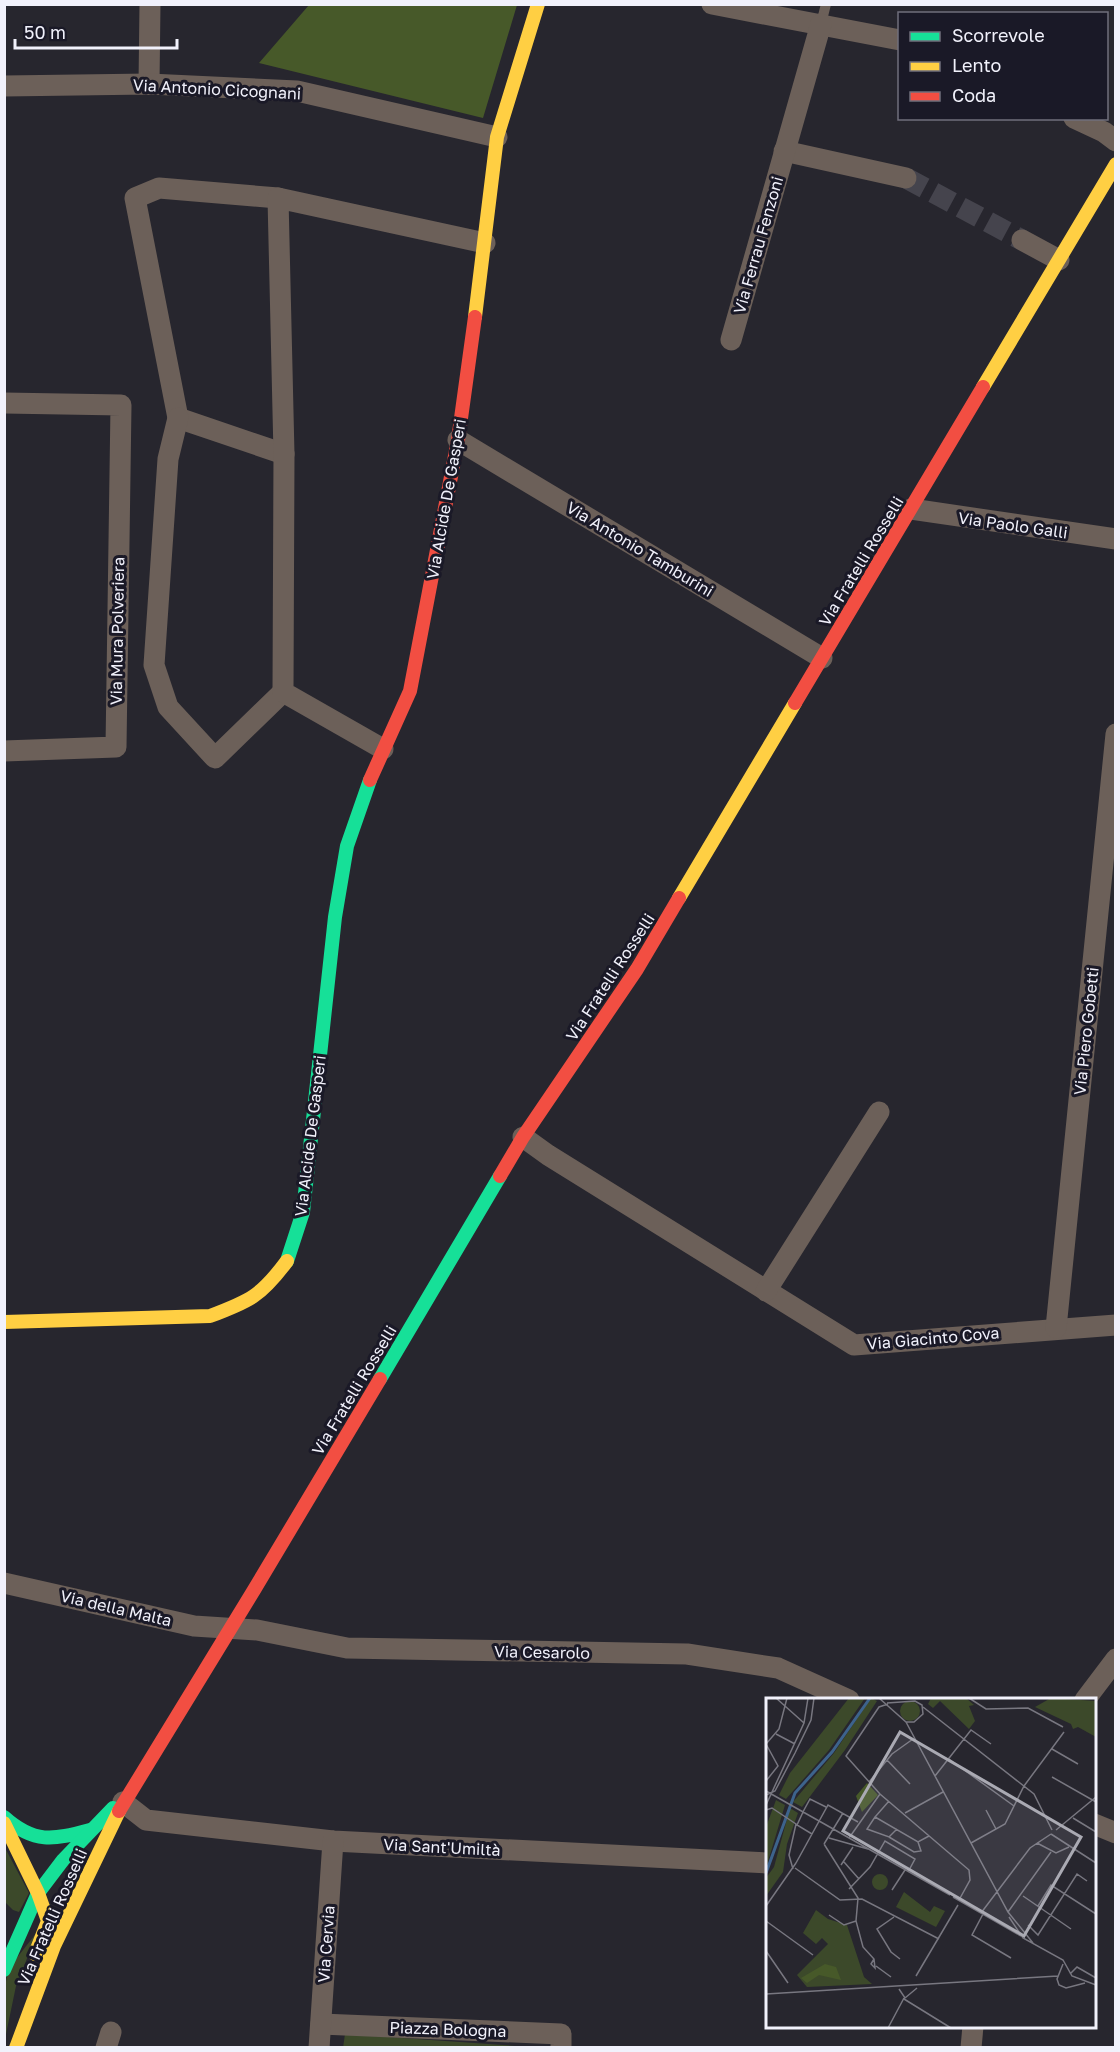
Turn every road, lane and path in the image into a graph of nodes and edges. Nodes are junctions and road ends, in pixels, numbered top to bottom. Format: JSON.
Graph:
{"nodes":[{"id":1,"x":150,"y":4,"type":"edge"},
{"id":2,"x":538,"y":4,"type":"edge"},
{"id":3,"x":712,"y":4,"type":"edge"},
{"id":4,"x":824,"y":14,"type":"edge"},
{"id":5,"x":898,"y":39,"type":"edge"},
{"id":6,"x":149,"y":84,"type":"junction"},
{"id":7,"x":4,"y":86,"type":"edge"},
{"id":8,"x":1078,"y":120,"type":"edge"},
{"id":9,"x":498,"y":136,"type":"junction"},
{"id":10,"x":1116,"y":141,"type":"edge"},
{"id":11,"x":784,"y":151,"type":"junction"},
{"id":12,"x":1116,"y":164,"type":"edge"},
{"id":13,"x":906,"y":178,"type":"tunnel mouth"},
{"id":14,"x":278,"y":198,"type":"junction"},
{"id":15,"x":1022,"y":240,"type":"tunnel mouth"},
{"id":16,"x":485,"y":243,"type":"junction"},
{"id":17,"x":1059,"y":260,"type":"junction"},
{"id":18,"x":731,"y":340,"type":"dead end"},
{"id":19,"x":4,"y":403,"type":"edge"},
{"id":20,"x":178,"y":418,"type":"junction"},
{"id":21,"x":458,"y":440,"type":"junction"},
{"id":22,"x":284,"y":454,"type":"junction"},
{"id":23,"x":911,"y":509,"type":"junction"},
{"id":24,"x":1116,"y":539,"type":"edge"},
{"id":25,"x":822,"y":658,"type":"junction"},
{"id":26,"x":283,"y":692,"type":"junction"},
{"id":27,"x":1116,"y":734,"type":"edge"},
{"id":28,"x":383,"y":749,"type":"junction"},
{"id":29,"x":4,"y":751,"type":"edge"},
{"id":30,"x":879,"y":1112,"type":"dead end"},
{"id":31,"x":523,"y":1137,"type":"junction"},
{"id":32,"x":766,"y":1291,"type":"junction"},
{"id":33,"x":4,"y":1322,"type":"edge"},
{"id":34,"x":1116,"y":1324,"type":"edge"},
{"id":35,"x":1056,"y":1328,"type":"junction"},
{"id":36,"x":4,"y":1583,"type":"edge"},
{"id":37,"x":229,"y":1629,"type":"junction"},
{"id":38,"x":1116,"y":1659,"type":"edge"},
{"id":39,"x":845,"y":1698,"type":"edge"},
{"id":40,"x":1087,"y":1698,"type":"edge"},
{"id":41,"x":123,"y":1802,"type":"junction"},
{"id":42,"x":4,"y":1817,"type":"edge"},
{"id":43,"x":4,"y":1823,"type":"edge"},
{"id":44,"x":1096,"y":1824,"type":"edge"},
{"id":45,"x":90,"y":1830,"type":"junction"},
{"id":46,"x":1116,"y":1833,"type":"edge"},
{"id":47,"x":333,"y":1841,"type":"junction"},
{"id":48,"x":766,"y":1863,"type":"edge"},
{"id":49,"x":38,"y":1893,"type":"junction"},
{"id":50,"x":72,"y":1910,"type":"junction"},
{"id":51,"x":48,"y":1921,"type":"junction"},
{"id":52,"x":19,"y":1923,"type":"junction"},
{"id":53,"x":4,"y":1970,"type":"edge"},
{"id":54,"x":29,"y":1972,"type":"dead end"},
{"id":55,"x":17,"y":2003,"type":"dead end"},
{"id":56,"x":321,"y":2024,"type":"junction"},
{"id":57,"x":973,"y":2028,"type":"edge"},
{"id":58,"x":18,"y":2042,"type":"edge"},
{"id":59,"x":320,"y":2048,"type":"edge"},
{"id":60,"x":561,"y":2048,"type":"edge"},
{"id":61,"x":971,"y":2048,"type":"edge"}],
"edges":[{"from":1,"to":6,"type":"street"},
{"from":2,"to":9,"type":"main road","name":"Via Alcide De Gasperi"},
{"from":3,"to":4,"type":"street"},
{"from":4,"to":5,"type":"street"},
{"from":4,"to":11,"type":"street","name":"Via Ferrau Fenzoni"},
{"from":6,"to":7,"type":"street","name":"Via Antonio Cicognani"},
{"from":6,"to":9,"type":"street","name":"Via Antonio Cicognani"},
{"from":8,"to":10,"type":"street"},
{"from":9,"to":16,"type":"main road","name":"Via Alcide De Gasperi"},
{"from":11,"to":13,"type":"street"},
{"from":11,"to":18,"type":"street","name":"Via Ferrau Fenzoni"},
{"from":12,"to":17,"type":"main road","name":"Via Fratelli Rosselli"},
{"from":14,"to":16,"type":"street"},
{"from":14,"to":20,"type":"street"},
{"from":14,"to":22,"type":"street"},
{"from":15,"to":17,"type":"street"},
{"from":16,"to":21,"type":"main road","name":"Via Alcide De Gasperi"},
{"from":17,"to":23,"type":"main road","name":"Via Fratelli Rosselli"},
{"from":19,"to":29,"type":"street","name":"Via Mura Polveriera"},
{"from":20,"to":22,"type":"street"},
{"from":20,"to":26,"type":"street"},
{"from":21,"to":25,"type":"street","name":"Via Antonio Tamburini"},
{"from":21,"to":28,"type":"main road","name":"Via Alcide De Gasperi"},
{"from":22,"to":26,"type":"street"},
{"from":23,"to":24,"type":"street","name":"Via Paolo Galli"},
{"from":23,"to":25,"type":"main road","name":"Via Fratelli Rosselli"},
{"from":25,"to":31,"type":"main road","name":"Via Fratelli Rosselli"},
{"from":26,"to":28,"type":"street"},
{"from":27,"to":35,"type":"street","name":"Via Piero Gobetti"},
{"from":28,"to":33,"type":"main road","name":"Via Alcide De Gasperi"},
{"from":30,"to":32,"type":"street"},
{"from":31,"to":32,"type":"street","name":"Via Giacinto Cova"},
{"from":31,"to":37,"type":"main road","name":"Via Fratelli Rosselli"},
{"from":32,"to":35,"type":"street","name":"Via Giacinto Cova"},
{"from":34,"to":35,"type":"street","name":"Via Giacinto Cova"},
{"from":36,"to":37,"type":"street","name":"Via della Malta"},
{"from":37,"to":39,"type":"street","name":"Via Cesarolo"},
{"from":37,"to":41,"type":"main road","name":"Via Fratelli Rosselli"},
{"from":38,"to":40,"type":"street"},
{"from":41,"to":45,"type":"main road","name":"Via Fratelli Rosselli"},
{"from":41,"to":47,"type":"street","name":"Via Sant'Umiltà"},
{"from":41,"to":50,"type":"main road","name":"Via Fratelli Rosselli"},
{"from":42,"to":45,"type":"main road"},
{"from":43,"to":49,"type":"main road"},
{"from":44,"to":46,"type":"street"},
{"from":45,"to":49,"type":"main road","name":"Via Fratelli Rosselli"},
{"from":47,"to":48,"type":"street","name":"Via Sant'Umiltà"},
{"from":47,"to":56,"type":"street","name":"Via Cervia"},
{"from":49,"to":51,"type":"main road"},
{"from":49,"to":52,"type":"main road","name":"Via Fratelli Rosselli"},
{"from":50,"to":51,"type":"main road"},
{"from":50,"to":58,"type":"main road","name":"Via Fratelli Rosselli"},
{"from":51,"to":52,"type":"main road"},
{"from":51,"to":54,"type":"main road"},
{"from":52,"to":53,"type":"main road","name":"Via Fratelli Rosselli"},
{"from":55,"to":58,"type":"main road"},
{"from":56,"to":59,"type":"street","name":"Via Cervia"},
{"from":56,"to":60,"type":"street","name":"Piazza Bologna"},
{"from":57,"to":61,"type":"street"}]}
